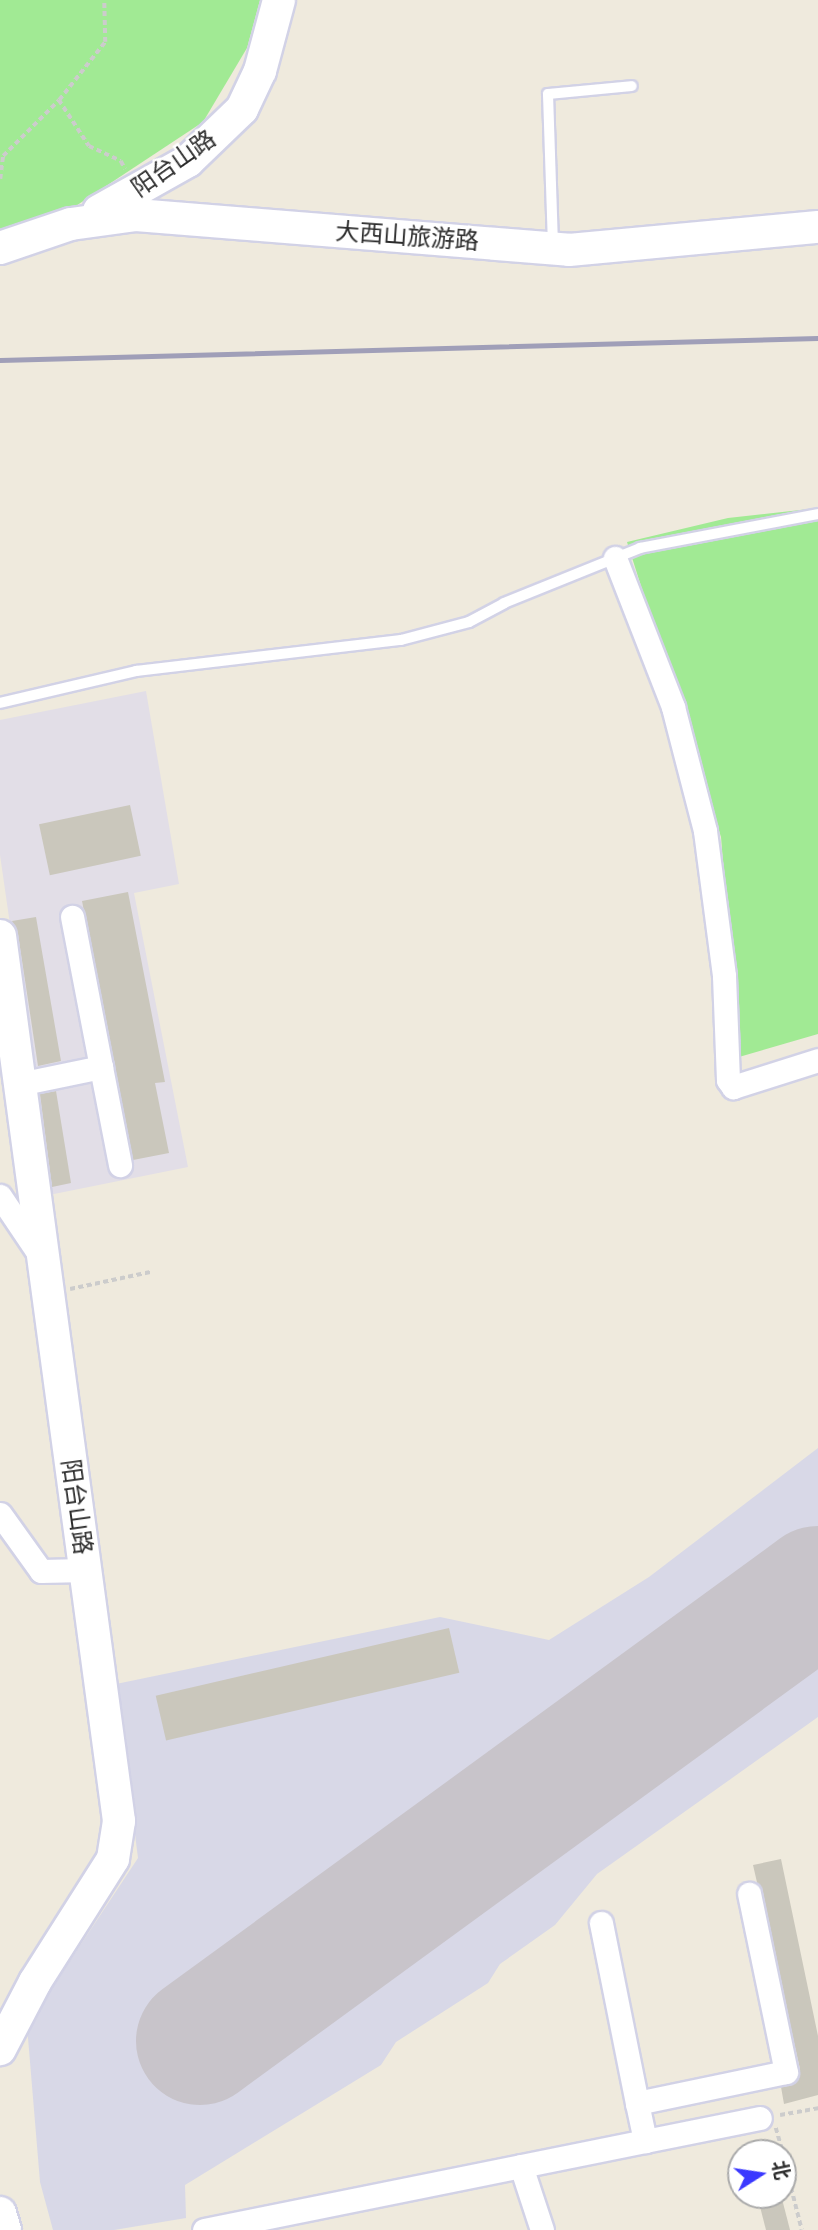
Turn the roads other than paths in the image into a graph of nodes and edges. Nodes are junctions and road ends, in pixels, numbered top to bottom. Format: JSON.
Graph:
{"nodes":[{"id":1,"x":279,"y":0,"type":"edge"},
{"id":2,"x":632,"y":86,"type":"dead end"},
{"id":3,"x":187,"y":161,"type":"junction"},
{"id":4,"x":197,"y":221,"type":"junction"},
{"id":5,"x":71,"y":224,"type":"junction"},
{"id":6,"x":818,"y":227,"type":"edge"},
{"id":7,"x":0,"y":248,"type":"edge"},
{"id":8,"x":553,"y":249,"type":"junction"},
{"id":9,"x":818,"y":514,"type":"edge"},
{"id":10,"x":615,"y":558,"type":"junction"},
{"id":11,"x":0,"y":703,"type":"edge"},
{"id":12,"x":72,"y":917,"type":"dead end"},
{"id":13,"x":0,"y":936,"type":"edge"},
{"id":14,"x":818,"y":1060,"type":"edge"},
{"id":15,"x":101,"y":1067,"type":"junction"},
{"id":16,"x":19,"y":1084,"type":"junction"},
{"id":17,"x":120,"y":1165,"type":"dead end"},
{"id":18,"x":0,"y":1196,"type":"edge"},
{"id":19,"x":43,"y":1260,"type":"junction"},
{"id":20,"x":0,"y":1514,"type":"edge"},
{"id":21,"x":85,"y":1570,"type":"junction"},
{"id":22,"x":749,"y":1894,"type":"dead end"},
{"id":23,"x":601,"y":1923,"type":"dead end"},
{"id":24,"x":0,"y":2049,"type":"edge"},
{"id":25,"x":637,"y":2103,"type":"junction"},
{"id":26,"x":760,"y":2118,"type":"dead end"},
{"id":27,"x":645,"y":2141,"type":"junction"},
{"id":28,"x":521,"y":2166,"type":"junction"},
{"id":29,"x":0,"y":2213,"type":"edge"},
{"id":30,"x":5,"y":2230,"type":"edge"},
{"id":31,"x":204,"y":2230,"type":"edge"},
{"id":32,"x":542,"y":2230,"type":"edge"}],
"edges":[{"from":1,"to":3,"type":"street","name":"阳台山路"},
{"from":2,"to":8,"type":"lane"},
{"from":3,"to":4,"type":"street"},
{"from":3,"to":5,"type":"street","name":"阳台山路"},
{"from":4,"to":5,"type":"street","name":"大西山旅游路"},
{"from":4,"to":8,"type":"street","name":"大西山旅游路"},
{"from":5,"to":7,"type":"street","name":"大西山旅游路"},
{"from":6,"to":8,"type":"street","name":"大西山旅游路"},
{"from":9,"to":10,"type":"lane"},
{"from":10,"to":11,"type":"lane"},
{"from":10,"to":14,"type":"street"},
{"from":12,"to":15,"type":"street"},
{"from":13,"to":16,"type":"street","name":"阳台山路"},
{"from":15,"to":16,"type":"street"},
{"from":15,"to":17,"type":"street"},
{"from":16,"to":19,"type":"street","name":"阳台山路"},
{"from":18,"to":19,"type":"street"},
{"from":19,"to":21,"type":"street","name":"阳台山路"},
{"from":20,"to":21,"type":"street"},
{"from":21,"to":24,"type":"street","name":"阳台山路"},
{"from":22,"to":25,"type":"street"},
{"from":23,"to":25,"type":"street"},
{"from":25,"to":27,"type":"street"},
{"from":26,"to":27,"type":"street"},
{"from":27,"to":28,"type":"street"},
{"from":28,"to":31,"type":"street"},
{"from":28,"to":32,"type":"street"},
{"from":29,"to":30,"type":"street"}]}
